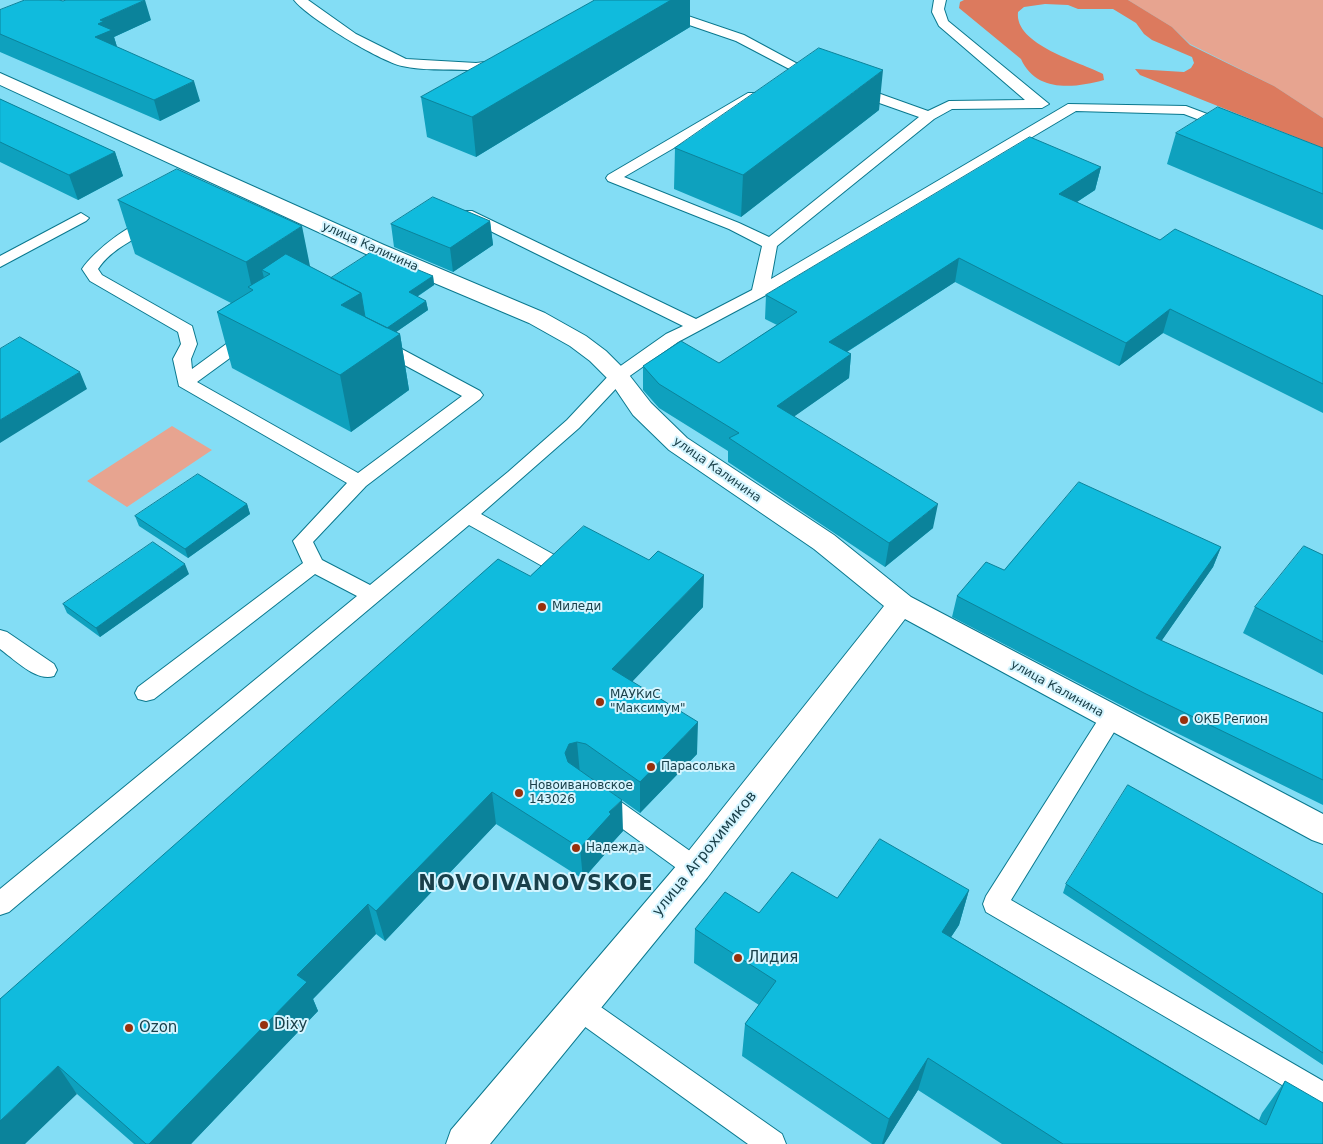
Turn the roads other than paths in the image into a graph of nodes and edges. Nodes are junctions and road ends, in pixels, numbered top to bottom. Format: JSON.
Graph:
{"nodes":[{"id":1,"x":300,"y":0,"type":"edge"},
{"id":2,"x":629,"y":0,"type":"edge"},
{"id":3,"x":940,"y":0,"type":"edge"},
{"id":4,"x":513,"y":59,"type":"edge"},
{"id":5,"x":800,"y":68,"type":"junction"},
{"id":6,"x":818,"y":75,"type":"edge"},
{"id":7,"x":783,"y":78,"type":"edge"},
{"id":8,"x":1,"y":80,"type":"edge"},
{"id":9,"x":845,"y":86,"type":"edge"},
{"id":10,"x":766,"y":88,"type":"edge"},
{"id":11,"x":1038,"y":104,"type":"junction"},
{"id":12,"x":1073,"y":107,"type":"junction"},
{"id":13,"x":929,"y":116,"type":"junction"},
{"id":14,"x":1241,"y":132,"type":"edge"},
{"id":15,"x":467,"y":214,"type":"edge"},
{"id":16,"x":165,"y":217,"type":"edge"},
{"id":17,"x":81,"y":218,"type":"dead end"},
{"id":18,"x":770,"y":244,"type":"junction"},
{"id":19,"x":0,"y":262,"type":"edge"},
{"id":20,"x":760,"y":292,"type":"junction"},
{"id":21,"x":265,"y":324,"type":"edge"},
{"id":22,"x":695,"y":325,"type":"junction"},
{"id":23,"x":365,"y":336,"type":"edge"},
{"id":24,"x":618,"y":376,"type":"junction"},
{"id":25,"x":185,"y":382,"type":"junction"},
{"id":26,"x":359,"y":482,"type":"junction"},
{"id":27,"x":468,"y":515,"type":"junction"},
{"id":28,"x":551,"y":562,"type":"edge"},
{"id":29,"x":314,"y":565,"type":"junction"},
{"id":30,"x":372,"y":595,"type":"junction"},
{"id":31,"x":901,"y":604,"type":"junction"},
{"id":32,"x":0,"y":638,"type":"edge"},
{"id":33,"x":46,"y":670,"type":"dead end"},
{"id":34,"x":146,"y":693,"type":"dead end"},
{"id":35,"x":1111,"y":718,"type":"junction"},
{"id":36,"x":580,"y":785,"type":"edge"},
{"id":37,"x":1323,"y":830,"type":"edge"},
{"id":38,"x":695,"y":868,"type":"junction"},
{"id":39,"x":0,"y":904,"type":"edge"},
{"id":40,"x":579,"y":1007,"type":"junction"},
{"id":41,"x":1323,"y":1096,"type":"edge"},
{"id":42,"x":464,"y":1144,"type":"edge"},
{"id":43,"x":772,"y":1144,"type":"edge"}],
"edges":[{"from":1,"to":4,"type":"lane"},
{"from":2,"to":5,"type":"lane"},
{"from":3,"to":11,"type":"lane"},
{"from":5,"to":6,"type":"lane"},
{"from":5,"to":7,"type":"lane"},
{"from":8,"to":24,"type":"street","name":"улица Калинина"},
{"from":9,"to":13,"type":"lane"},
{"from":10,"to":18,"type":"lane"},
{"from":11,"to":12,"type":"lane"},
{"from":11,"to":13,"type":"lane"},
{"from":12,"to":14,"type":"lane"},
{"from":12,"to":20,"type":"lane"},
{"from":13,"to":18,"type":"lane"},
{"from":15,"to":22,"type":"lane"},
{"from":16,"to":25,"type":"lane"},
{"from":17,"to":19,"type":"lane"},
{"from":18,"to":20,"type":"lane"},
{"from":20,"to":22,"type":"lane"},
{"from":21,"to":25,"type":"lane"},
{"from":22,"to":24,"type":"lane"},
{"from":23,"to":26,"type":"lane"},
{"from":24,"to":27,"type":"lane"},
{"from":24,"to":31,"type":"street","name":"улица Калинина"},
{"from":25,"to":26,"type":"lane"},
{"from":26,"to":29,"type":"lane"},
{"from":27,"to":28,"type":"lane"},
{"from":27,"to":30,"type":"lane"},
{"from":29,"to":30,"type":"lane"},
{"from":29,"to":34,"type":"lane"},
{"from":30,"to":39,"type":"lane"},
{"from":31,"to":35,"type":"street","name":"улица Калинина"},
{"from":31,"to":38,"type":"street","name":"улица Агрохимиков"},
{"from":32,"to":33,"type":"lane"},
{"from":35,"to":37,"type":"street","name":"улица Калинина"},
{"from":35,"to":41,"type":"lane"},
{"from":36,"to":38,"type":"lane"},
{"from":38,"to":40,"type":"street","name":"улица Агрохимиков"},
{"from":40,"to":42,"type":"street","name":"улица Агрохимиков"},
{"from":40,"to":43,"type":"lane"}]}
